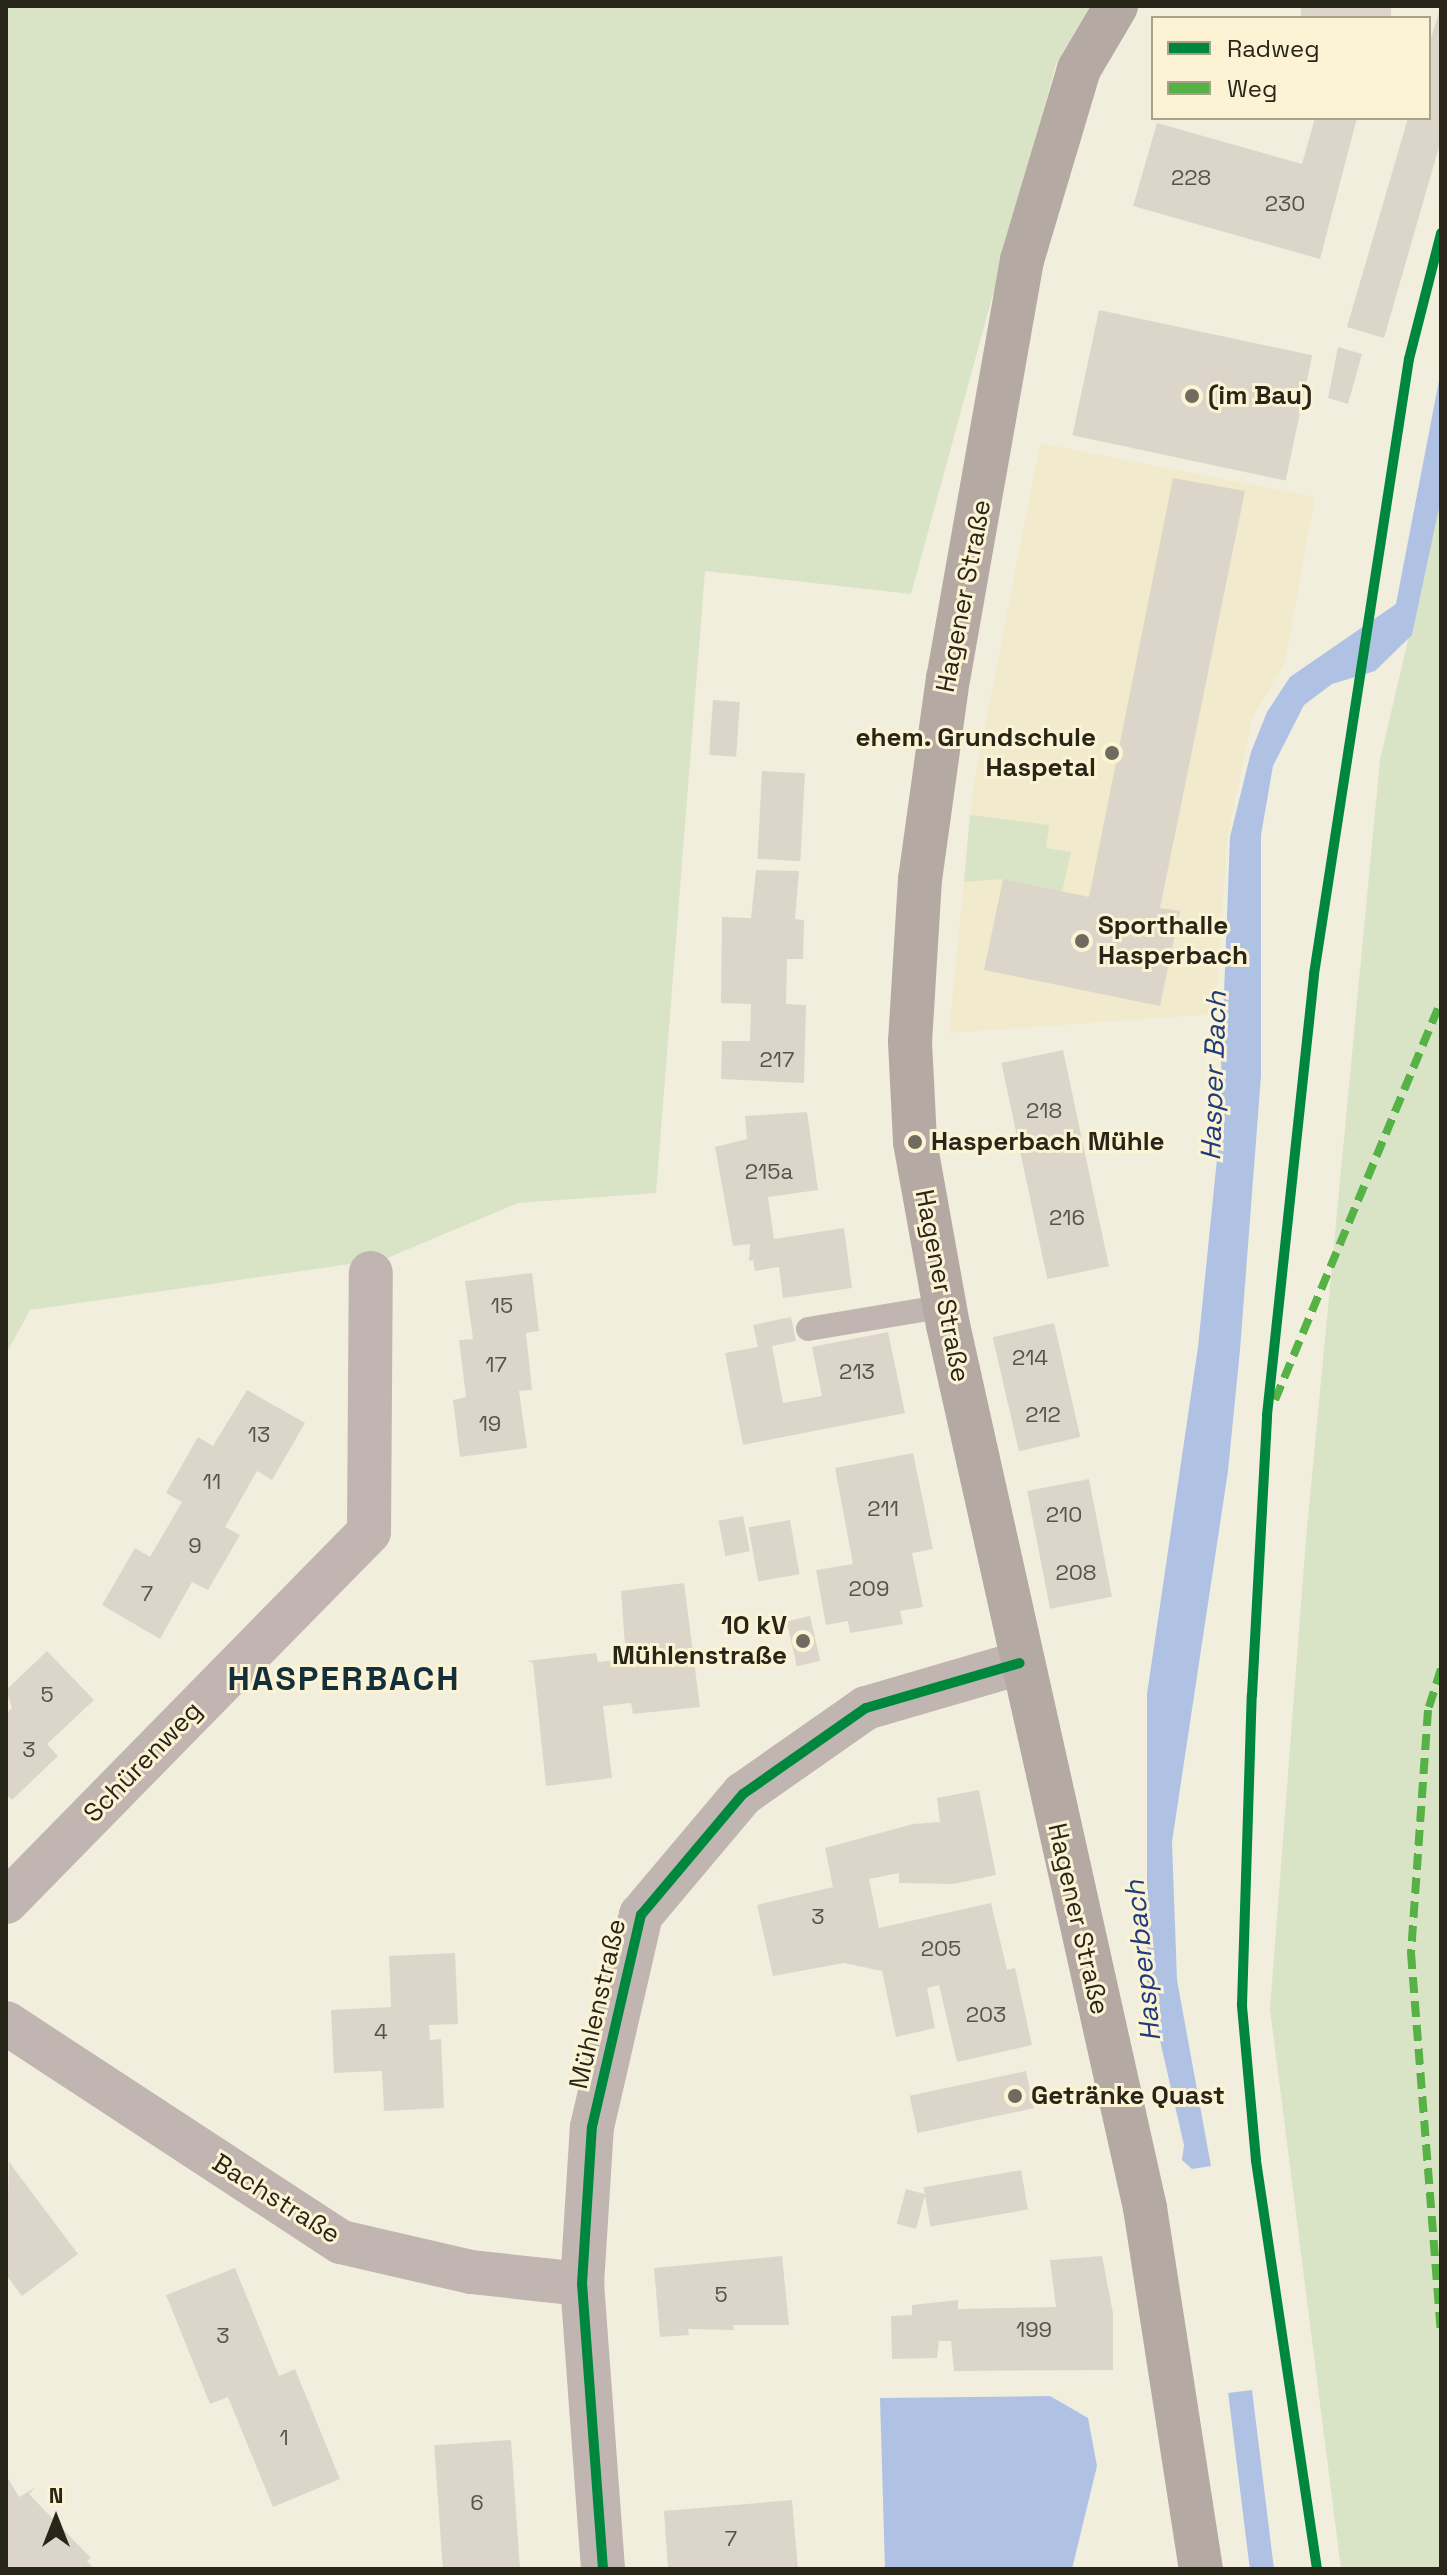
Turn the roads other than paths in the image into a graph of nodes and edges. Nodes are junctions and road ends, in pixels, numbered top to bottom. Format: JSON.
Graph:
{"nodes":[{"id":1,"x":1116,"y":6,"type":"edge"},
{"id":2,"x":371,"y":1273,"type":"dead end"},
{"id":3,"x":945,"y":1306,"type":"junction"},
{"id":4,"x":808,"y":1329,"type":"dead end"},
{"id":5,"x":1020,"y":1663,"type":"junction"},
{"id":6,"x":6,"y":1902,"type":"edge"},
{"id":7,"x":6,"y":2023,"type":"edge"},
{"id":8,"x":582,"y":2284,"type":"junction"},
{"id":9,"x":603,"y":2569,"type":"edge"},
{"id":10,"x":1201,"y":2569,"type":"edge"}],
"edges":[{"from":1,"to":3,"type":"main road","name":"Hagener Straße"},
{"from":2,"to":6,"type":"street","name":"Schürenweg"},
{"from":3,"to":4,"type":"lane"},
{"from":3,"to":5,"type":"main road","name":"Hagener Straße"},
{"from":5,"to":8,"type":"street","name":"Mühlenstraße"},
{"from":5,"to":10,"type":"main road","name":"Hagener Straße"},
{"from":7,"to":8,"type":"street","name":"Bachstraße"},
{"from":8,"to":9,"type":"street","name":"Mühlenstraße"}]}
